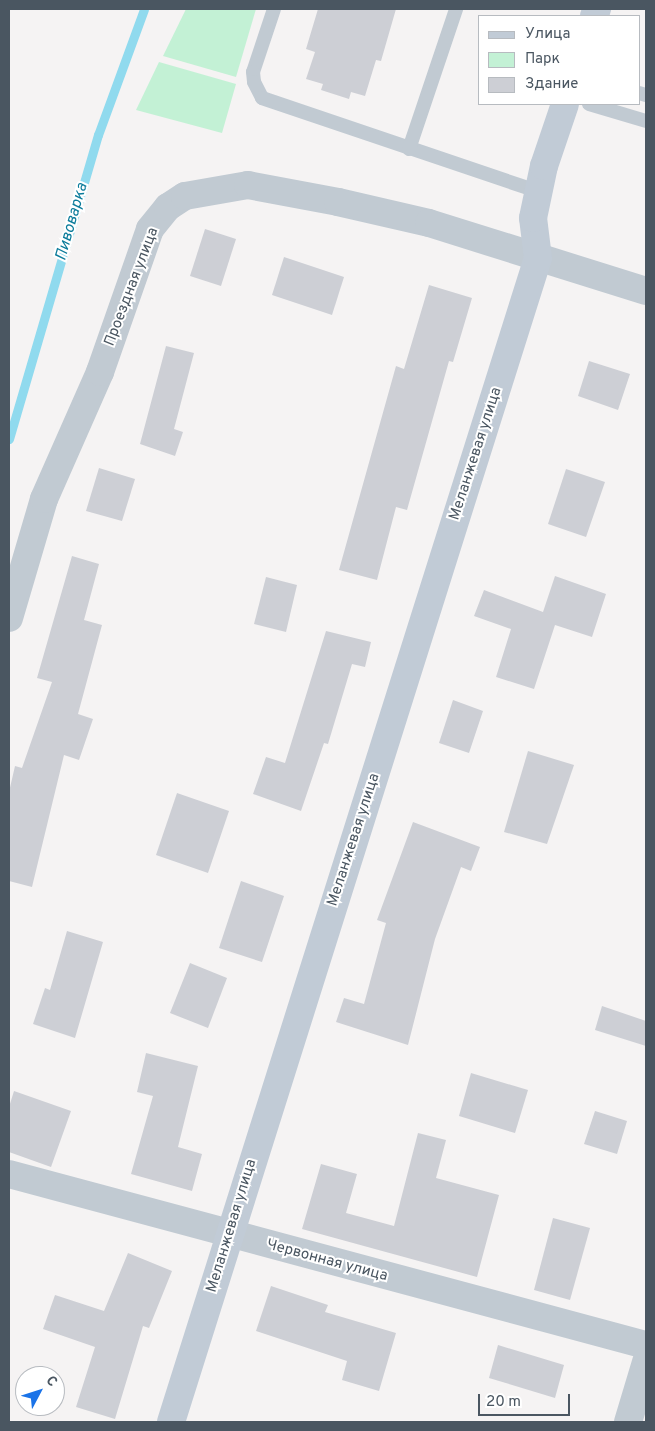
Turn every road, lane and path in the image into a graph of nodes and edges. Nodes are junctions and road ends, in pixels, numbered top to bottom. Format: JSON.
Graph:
{"nodes":[{"id":1,"x":274,"y":9,"type":"edge"},
{"id":2,"x":456,"y":9,"type":"edge"},
{"id":3,"x":564,"y":105,"type":"edge"},
{"id":4,"x":592,"y":105,"type":"edge"},
{"id":5,"x":646,"y":121,"type":"edge"},
{"id":6,"x":409,"y":149,"type":"junction"},
{"id":7,"x":538,"y":191,"type":"junction"},
{"id":8,"x":538,"y":258,"type":"junction"},
{"id":9,"x":646,"y":291,"type":"edge"},
{"id":10,"x":9,"y":618,"type":"edge"},
{"id":11,"x":9,"y":1174,"type":"edge"},
{"id":12,"x":228,"y":1234,"type":"junction"},
{"id":13,"x":646,"y":1345,"type":"edge"},
{"id":14,"x":646,"y":1362,"type":"edge"},
{"id":15,"x":171,"y":1422,"type":"edge"},
{"id":16,"x":628,"y":1422,"type":"edge"}],
"edges":[{"from":1,"to":6,"type":"lane"},
{"from":2,"to":6,"type":"lane"},
{"from":3,"to":7,"type":"street"},
{"from":4,"to":5,"type":"lane"},
{"from":6,"to":7,"type":"lane"},
{"from":7,"to":8,"type":"street"},
{"from":8,"to":9,"type":"street","name":"Проездная улица"},
{"from":8,"to":10,"type":"street","name":"Проездная улица"},
{"from":8,"to":12,"type":"street","name":"Меланжевая улица"},
{"from":11,"to":12,"type":"street","name":"Червонная улица"},
{"from":12,"to":13,"type":"street","name":"Червонная улица"},
{"from":12,"to":15,"type":"street","name":"Меланжевая улица"},
{"from":14,"to":16,"type":"street"}]}
